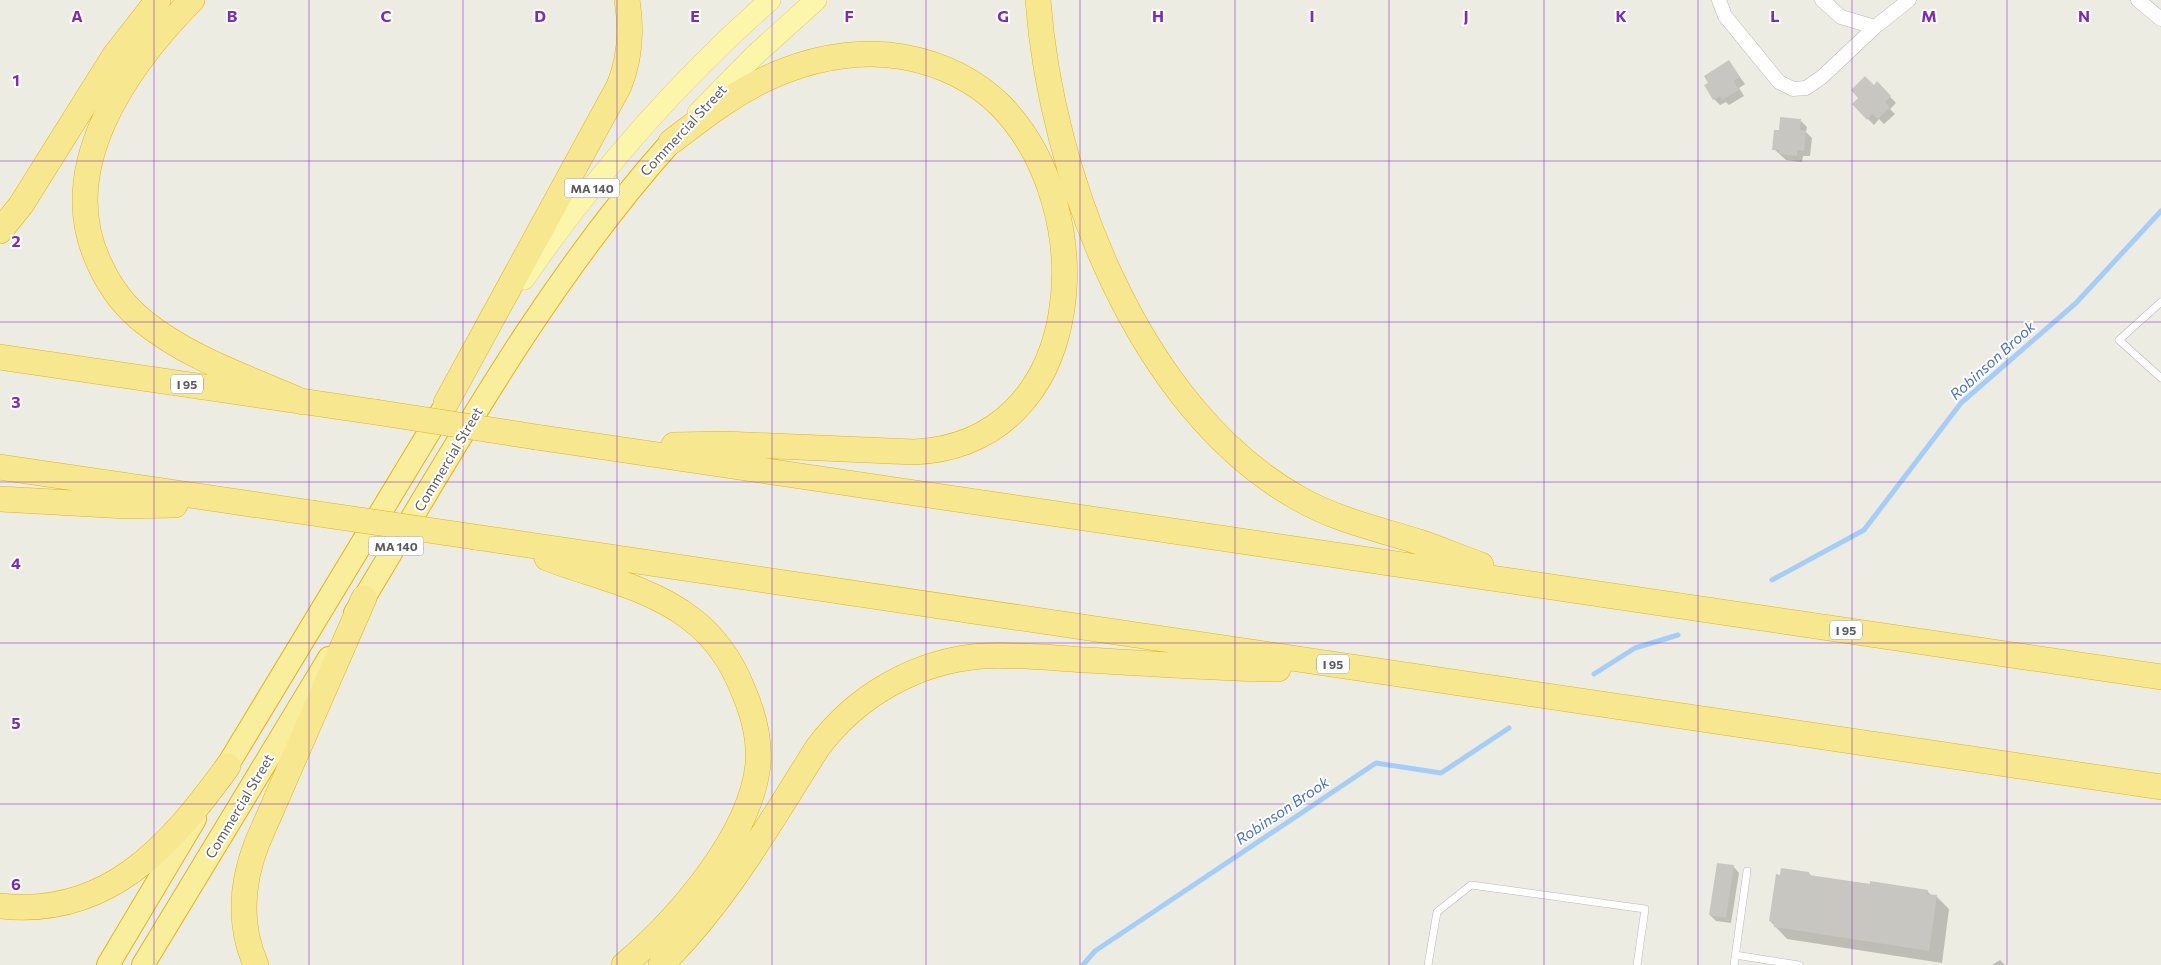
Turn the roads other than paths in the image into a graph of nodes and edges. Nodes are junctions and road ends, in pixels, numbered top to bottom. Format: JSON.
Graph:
{"nodes":[{"id":1,"x":158,"y":0,"type":"edge"},
{"id":2,"x":192,"y":0,"type":"edge"},
{"id":3,"x":627,"y":0,"type":"edge"},
{"id":4,"x":770,"y":0,"type":"edge"},
{"id":5,"x":816,"y":0,"type":"edge"},
{"id":6,"x":1038,"y":0,"type":"edge"},
{"id":7,"x":1719,"y":0,"type":"edge"},
{"id":8,"x":1822,"y":0,"type":"edge"},
{"id":9,"x":1909,"y":0,"type":"edge"},
{"id":10,"x":2138,"y":0,"type":"edge"},
{"id":11,"x":2161,"y":18,"type":"edge"},
{"id":12,"x":1875,"y":27,"type":"junction"},
{"id":13,"x":671,"y":142,"type":"junction"},
{"id":14,"x":0,"y":231,"type":"edge"},
{"id":15,"x":2161,"y":302,"type":"edge"},
{"id":16,"x":0,"y":357,"type":"edge"},
{"id":17,"x":2161,"y":378,"type":"edge"},
{"id":18,"x":303,"y":402,"type":"junction"},
{"id":19,"x":446,"y":403,"type":"junction"},
{"id":20,"x":596,"y":446,"type":"junction"},
{"id":21,"x":0,"y":467,"type":"edge"},
{"id":22,"x":0,"y":499,"type":"edge"},
{"id":23,"x":248,"y":504,"type":"junction"},
{"id":24,"x":505,"y":542,"type":"junction"},
{"id":25,"x":1531,"y":584,"type":"junction"},
{"id":26,"x":364,"y":598,"type":"junction"},
{"id":27,"x":1367,"y":669,"type":"junction"},
{"id":28,"x":2161,"y":677,"type":"edge"},
{"id":29,"x":228,"y":766,"type":"junction"},
{"id":30,"x":2161,"y":787,"type":"edge"},
{"id":31,"x":1747,"y":871,"type":"dead end"},
{"id":32,"x":0,"y":906,"type":"edge"},
{"id":33,"x":1735,"y":955,"type":"junction"},
{"id":34,"x":108,"y":965,"type":"edge"},
{"id":35,"x":143,"y":965,"type":"edge"},
{"id":36,"x":256,"y":965,"type":"edge"},
{"id":37,"x":624,"y":965,"type":"edge"},
{"id":38,"x":661,"y":965,"type":"edge"},
{"id":39,"x":1428,"y":965,"type":"edge"},
{"id":40,"x":1637,"y":965,"type":"edge"},
{"id":41,"x":1734,"y":965,"type":"edge"},
{"id":42,"x":1799,"y":965,"type":"edge"}],
"edges":[{"from":1,"to":14,"type":"highway"},
{"from":2,"to":18,"type":"highway"},
{"from":3,"to":19,"type":"highway"},
{"from":4,"to":19,"type":"main road","number":"MA 140"},
{"from":5,"to":13,"type":"main road","name":"Commercial Street","number":"MA 140"},
{"from":6,"to":25,"type":"highway"},
{"from":7,"to":12,"type":"street"},
{"from":8,"to":12,"type":"street"},
{"from":9,"to":12,"type":"street"},
{"from":10,"to":11,"type":"street"},
{"from":13,"to":20,"type":"highway"},
{"from":13,"to":26,"type":"highway","name":"Commercial Street","number":"MA 140"},
{"from":15,"to":17,"type":"lane"},
{"from":16,"to":18,"type":"highway","number":"I 95"},
{"from":18,"to":20,"type":"highway","number":"I 95","bridge":true},
{"from":19,"to":29,"type":"highway","number":"MA 140"},
{"from":20,"to":25,"type":"highway","number":"I 95"},
{"from":21,"to":23,"type":"highway","number":"I 95"},
{"from":22,"to":23,"type":"highway"},
{"from":23,"to":24,"type":"highway","number":"I 95","bridge":true},
{"from":24,"to":27,"type":"highway","number":"I 95"},
{"from":24,"to":37,"type":"highway"},
{"from":25,"to":28,"type":"highway","number":"I 95"},
{"from":26,"to":35,"type":"highway","name":"Commercial Street","number":"MA 140"},
{"from":26,"to":36,"type":"highway"},
{"from":27,"to":30,"type":"highway","number":"I 95"},
{"from":27,"to":38,"type":"highway"},
{"from":29,"to":32,"type":"highway"},
{"from":29,"to":34,"type":"highway","number":"MA 140"},
{"from":31,"to":33,"type":"lane"},
{"from":33,"to":41,"type":"lane"},
{"from":33,"to":42,"type":"lane"},
{"from":39,"to":40,"type":"lane"}]}
